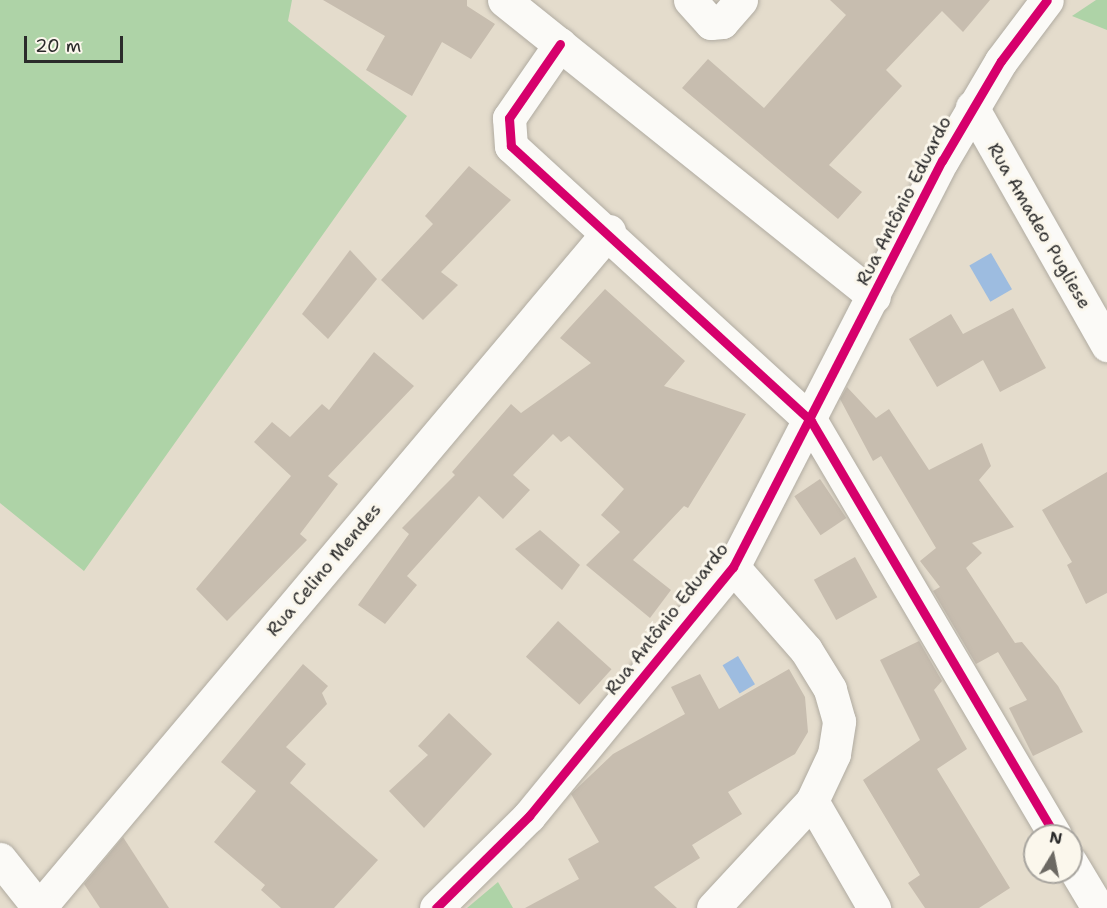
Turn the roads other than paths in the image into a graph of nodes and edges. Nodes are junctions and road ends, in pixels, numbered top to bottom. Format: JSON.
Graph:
{"nodes":[{"id":1,"x":504,"y":0,"type":"edge"},
{"id":2,"x":690,"y":0,"type":"edge"},
{"id":3,"x":741,"y":0,"type":"edge"},
{"id":4,"x":1047,"y":0,"type":"edge"},
{"id":5,"x":560,"y":44,"type":"junction"},
{"id":6,"x":972,"y":107,"type":"junction"},
{"id":7,"x":609,"y":231,"type":"junction"},
{"id":8,"x":874,"y":296,"type":"junction"},
{"id":9,"x":1107,"y":345,"type":"edge"},
{"id":10,"x":811,"y":422,"type":"junction"},
{"id":11,"x":733,"y":567,"type":"junction"},
{"id":12,"x":812,"y":801,"type":"junction"},
{"id":13,"x":1048,"y":824,"type":"edge"},
{"id":14,"x":0,"y":859,"type":"edge"},
{"id":15,"x":1083,"y":883,"type":"edge"},
{"id":16,"x":39,"y":908,"type":"edge"},
{"id":17,"x":436,"y":908,"type":"edge"},
{"id":18,"x":713,"y":908,"type":"edge"},
{"id":19,"x":874,"y":908,"type":"edge"},
{"id":20,"x":1098,"y":908,"type":"edge"}],
"edges":[{"from":1,"to":5,"type":"street"},
{"from":2,"to":3,"type":"street"},
{"from":4,"to":6,"type":"street","name":"Rua Antônio Eduardo"},
{"from":5,"to":7,"type":"street"},
{"from":5,"to":8,"type":"street"},
{"from":6,"to":8,"type":"street","name":"Rua Antônio Eduardo"},
{"from":6,"to":9,"type":"street","name":"Rua Amadeo Pugliese"},
{"from":7,"to":10,"type":"street"},
{"from":7,"to":16,"type":"street","name":"Rua Celino Mendes"},
{"from":8,"to":10,"type":"street","name":"Rua Antônio Eduardo"},
{"from":10,"to":11,"type":"street","name":"Rua Antônio Eduardo"},
{"from":10,"to":13,"type":"street"},
{"from":11,"to":12,"type":"street"},
{"from":11,"to":17,"type":"street","name":"Rua Antônio Eduardo"},
{"from":12,"to":18,"type":"street"},
{"from":12,"to":19,"type":"street"},
{"from":14,"to":16,"type":"street"},
{"from":15,"to":20,"type":"street"}]}
